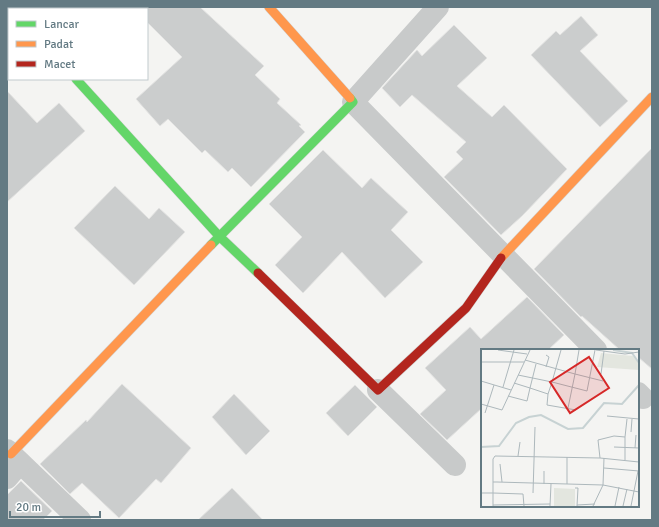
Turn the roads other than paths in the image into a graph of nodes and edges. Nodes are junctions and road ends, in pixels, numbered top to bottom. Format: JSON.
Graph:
{"nodes":[{"id":1,"x":269,"y":7,"type":"edge"},
{"id":2,"x":438,"y":7,"type":"edge"},
{"id":3,"x":77,"y":80,"type":"edge"},
{"id":4,"x":652,"y":97,"type":"edge"},
{"id":5,"x":353,"y":102,"type":"junction"},
{"id":6,"x":220,"y":236,"type":"junction"},
{"id":7,"x":502,"y":255,"type":"junction"},
{"id":8,"x":595,"y":349,"type":"edge"},
{"id":9,"x":378,"y":390,"type":"junction"},
{"id":10,"x":11,"y":461,"type":"edge"},
{"id":11,"x":456,"y":465,"type":"dead end"},
{"id":12,"x":80,"y":520,"type":"edge"}],
"edges":[{"from":1,"to":5,"type":"street"},
{"from":2,"to":5,"type":"street"},
{"from":3,"to":6,"type":"street"},
{"from":4,"to":7,"type":"street"},
{"from":5,"to":6,"type":"street"},
{"from":5,"to":7,"type":"street"},
{"from":6,"to":9,"type":"street"},
{"from":6,"to":10,"type":"street"},
{"from":7,"to":8,"type":"street"},
{"from":7,"to":9,"type":"street"},
{"from":9,"to":11,"type":"street"},
{"from":10,"to":12,"type":"street"}]}
